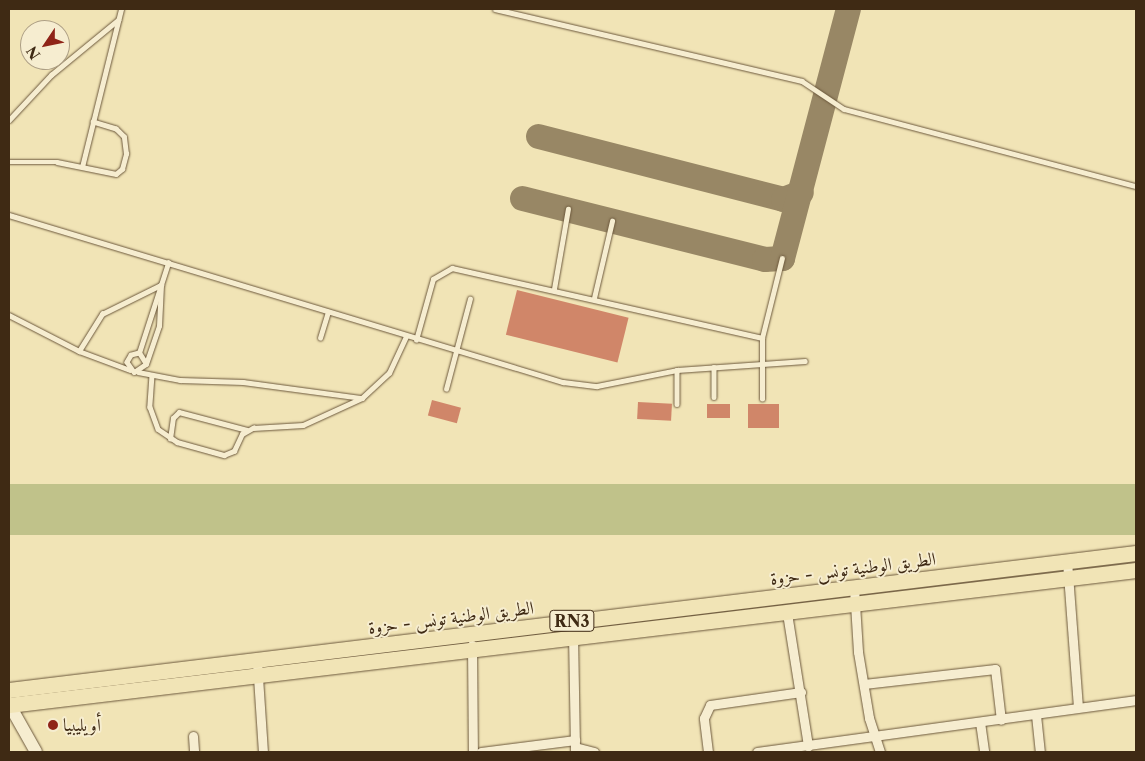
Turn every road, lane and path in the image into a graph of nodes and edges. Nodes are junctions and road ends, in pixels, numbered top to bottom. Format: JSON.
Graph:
{"nodes":[{"id":1,"x":121,"y":9,"type":"edge"},
{"id":2,"x":495,"y":9,"type":"edge"},
{"id":3,"x":118,"y":20,"type":"junction"},
{"id":4,"x":9,"y":120,"type":"edge"},
{"id":5,"x":93,"y":122,"type":"junction"},
{"id":6,"x":9,"y":162,"type":"edge"},
{"id":7,"x":82,"y":167,"type":"junction"},
{"id":8,"x":1136,"y":186,"type":"edge"},
{"id":9,"x":568,"y":210,"type":"dead end"},
{"id":10,"x":9,"y":214,"type":"edge"},
{"id":11,"x":612,"y":221,"type":"dead end"},
{"id":12,"x":782,"y":258,"type":"dead end"},
{"id":13,"x":168,"y":263,"type":"junction"},
{"id":14,"x":161,"y":285,"type":"junction"},
{"id":15,"x":554,"y":289,"type":"junction"},
{"id":16,"x":594,"y":298,"type":"junction"},
{"id":17,"x":470,"y":299,"type":"dead end"},
{"id":18,"x":328,"y":312,"type":"junction"},
{"id":19,"x":9,"y":315,"type":"edge"},
{"id":20,"x":406,"y":337,"type":"junction"},
{"id":21,"x":320,"y":338,"type":"dead end"},
{"id":22,"x":762,"y":338,"type":"junction"},
{"id":23,"x":416,"y":340,"type":"junction"},
{"id":24,"x":79,"y":351,"type":"junction"},
{"id":25,"x":456,"y":352,"type":"junction"},
{"id":26,"x":139,"y":353,"type":"junction"},
{"id":27,"x":805,"y":361,"type":"dead end"},
{"id":28,"x":146,"y":364,"type":"junction"},
{"id":29,"x":761,"y":364,"type":"junction"},
{"id":30,"x":714,"y":367,"type":"junction"},
{"id":31,"x":131,"y":370,"type":"junction"},
{"id":32,"x":677,"y":370,"type":"junction"},
{"id":33,"x":138,"y":372,"type":"junction"},
{"id":34,"x":152,"y":375,"type":"junction"},
{"id":35,"x":446,"y":389,"type":"dead end"},
{"id":36,"x":714,"y":397,"type":"dead end"},
{"id":37,"x":362,"y":398,"type":"junction"},
{"id":38,"x":762,"y":399,"type":"dead end"},
{"id":39,"x":678,"y":404,"type":"dead end"},
{"id":40,"x":247,"y":430,"type":"junction"},
{"id":41,"x":170,"y":440,"type":"junction"},
{"id":42,"x":1136,"y":553,"type":"edge"},
{"id":43,"x":1067,"y":562,"type":"junction"},
{"id":44,"x":1136,"y":570,"type":"edge"},
{"id":45,"x":1068,"y":579,"type":"junction"},
{"id":46,"x":854,"y":588,"type":"junction"},
{"id":47,"x":855,"y":605,"type":"junction"},
{"id":48,"x":787,"y":612,"type":"junction"},
{"id":49,"x":572,"y":621,"type":"junction"},
{"id":50,"x":574,"y":637,"type":"junction"},
{"id":51,"x":472,"y":642,"type":"junction"},
{"id":52,"x":257,"y":669,"type":"junction"},
{"id":53,"x":864,"y":684,"type":"junction"},
{"id":54,"x":9,"y":690,"type":"edge"},
{"id":55,"x":801,"y":692,"type":"junction"},
{"id":56,"x":1136,"y":700,"type":"edge"},
{"id":57,"x":9,"y":704,"type":"edge"},
{"id":58,"x":1078,"y":707,"type":"junction"},
{"id":59,"x":1036,"y":716,"type":"junction"},
{"id":60,"x":1001,"y":720,"type":"junction"},
{"id":61,"x":980,"y":722,"type":"junction"},
{"id":62,"x":193,"y":736,"type":"dead end"},
{"id":63,"x":873,"y":736,"type":"junction"},
{"id":64,"x":575,"y":746,"type":"edge"},
{"id":65,"x":804,"y":748,"type":"edge"},
{"id":66,"x":36,"y":752,"type":"edge"},
{"id":67,"x":194,"y":752,"type":"edge"},
{"id":68,"x":262,"y":752,"type":"edge"},
{"id":69,"x":473,"y":752,"type":"edge"},
{"id":70,"x":481,"y":752,"type":"edge"},
{"id":71,"x":594,"y":752,"type":"edge"},
{"id":72,"x":708,"y":752,"type":"edge"},
{"id":73,"x":757,"y":752,"type":"edge"},
{"id":74,"x":880,"y":752,"type":"edge"},
{"id":75,"x":984,"y":752,"type":"edge"},
{"id":76,"x":1040,"y":752,"type":"edge"}],
"edges":[{"from":1,"to":3,"type":"lane"},
{"from":2,"to":8,"type":"lane"},
{"from":3,"to":4,"type":"lane"},
{"from":3,"to":5,"type":"lane"},
{"from":5,"to":7,"type":"lane"},
{"from":5,"to":7,"type":"lane"},
{"from":6,"to":7,"type":"lane"},
{"from":9,"to":15,"type":"lane"},
{"from":10,"to":13,"type":"lane"},
{"from":11,"to":16,"type":"lane"},
{"from":12,"to":22,"type":"lane"},
{"from":13,"to":14,"type":"lane"},
{"from":13,"to":18,"type":"lane"},
{"from":14,"to":24,"type":"lane"},
{"from":14,"to":26,"type":"lane"},
{"from":14,"to":28,"type":"lane"},
{"from":15,"to":16,"type":"lane"},
{"from":15,"to":23,"type":"lane"},
{"from":16,"to":22,"type":"lane"},
{"from":17,"to":25,"type":"lane"},
{"from":18,"to":20,"type":"lane"},
{"from":18,"to":21,"type":"lane"},
{"from":19,"to":24,"type":"lane"},
{"from":20,"to":23,"type":"lane"},
{"from":20,"to":37,"type":"lane"},
{"from":22,"to":29,"type":"lane"},
{"from":23,"to":25,"type":"lane"},
{"from":24,"to":31,"type":"lane"},
{"from":25,"to":32,"type":"lane"},
{"from":25,"to":35,"type":"lane"},
{"from":26,"to":28,"type":"lane"},
{"from":26,"to":31,"type":"lane"},
{"from":27,"to":29,"type":"lane"},
{"from":28,"to":33,"type":"lane"},
{"from":29,"to":30,"type":"lane"},
{"from":29,"to":38,"type":"lane"},
{"from":30,"to":32,"type":"lane"},
{"from":30,"to":36,"type":"lane"},
{"from":31,"to":33,"type":"lane"},
{"from":32,"to":39,"type":"lane"},
{"from":33,"to":34,"type":"lane"},
{"from":34,"to":37,"type":"lane"},
{"from":34,"to":41,"type":"lane"},
{"from":37,"to":40,"type":"lane"},
{"from":40,"to":41,"type":"lane"},
{"from":40,"to":41,"type":"lane"},
{"from":42,"to":43,"type":"main road","name":"الطريق الوطنية تونس - حزوة","number":"RN3"},
{"from":43,"to":45,"type":"street"},
{"from":43,"to":46,"type":"main road","name":"الطريق الوطنية تونس - حزوة","number":"RN3"},
{"from":44,"to":45,"type":"main road","name":"الطريق الوطنية تونس - حزوة","number":"RN3"},
{"from":45,"to":47,"type":"main road","name":"الطريق الوطنية تونس - حزوة","number":"RN3"},
{"from":45,"to":58,"type":"street"},
{"from":46,"to":47,"type":"street"},
{"from":46,"to":49,"type":"main road","name":"الطريق الوطنية تونس - حزوة","number":"RN3"},
{"from":47,"to":48,"type":"main road","name":"الطريق الوطنية تونس - حزوة","number":"RN3"},
{"from":47,"to":53,"type":"street"},
{"from":48,"to":50,"type":"main road","name":"الطريق الوطنية تونس - حزوة","number":"RN3"},
{"from":48,"to":55,"type":"street"},
{"from":49,"to":50,"type":"street"},
{"from":49,"to":51,"type":"main road","name":"الطريق الوطنية تونس - حزوة","number":"RN3"},
{"from":50,"to":51,"type":"main road","name":"الطريق الوطنية تونس - حزوة","number":"RN3"},
{"from":50,"to":64,"type":"street"},
{"from":51,"to":52,"type":"main road","name":"الطريق الوطنية تونس - حزوة","number":"RN3"},
{"from":51,"to":69,"type":"street"},
{"from":52,"to":54,"type":"main road","name":"الطريق الوطنية تونس - حزوة","number":"RN3"},
{"from":52,"to":57,"type":"main road","name":"الطريق الوطنية تونس - حزوة","number":"RN3"},
{"from":52,"to":68,"type":"street"},
{"from":53,"to":60,"type":"street"},
{"from":53,"to":63,"type":"street"},
{"from":55,"to":65,"type":"street"},
{"from":55,"to":72,"type":"street"},
{"from":56,"to":58,"type":"street"},
{"from":57,"to":66,"type":"street"},
{"from":58,"to":59,"type":"street"},
{"from":59,"to":60,"type":"street"},
{"from":59,"to":76,"type":"street"},
{"from":60,"to":61,"type":"street"},
{"from":61,"to":63,"type":"street"},
{"from":61,"to":75,"type":"street"},
{"from":62,"to":67,"type":"street"},
{"from":63,"to":65,"type":"street"},
{"from":63,"to":74,"type":"street"},
{"from":64,"to":70,"type":"street"},
{"from":64,"to":71,"type":"street"},
{"from":65,"to":73,"type":"street"}]}
